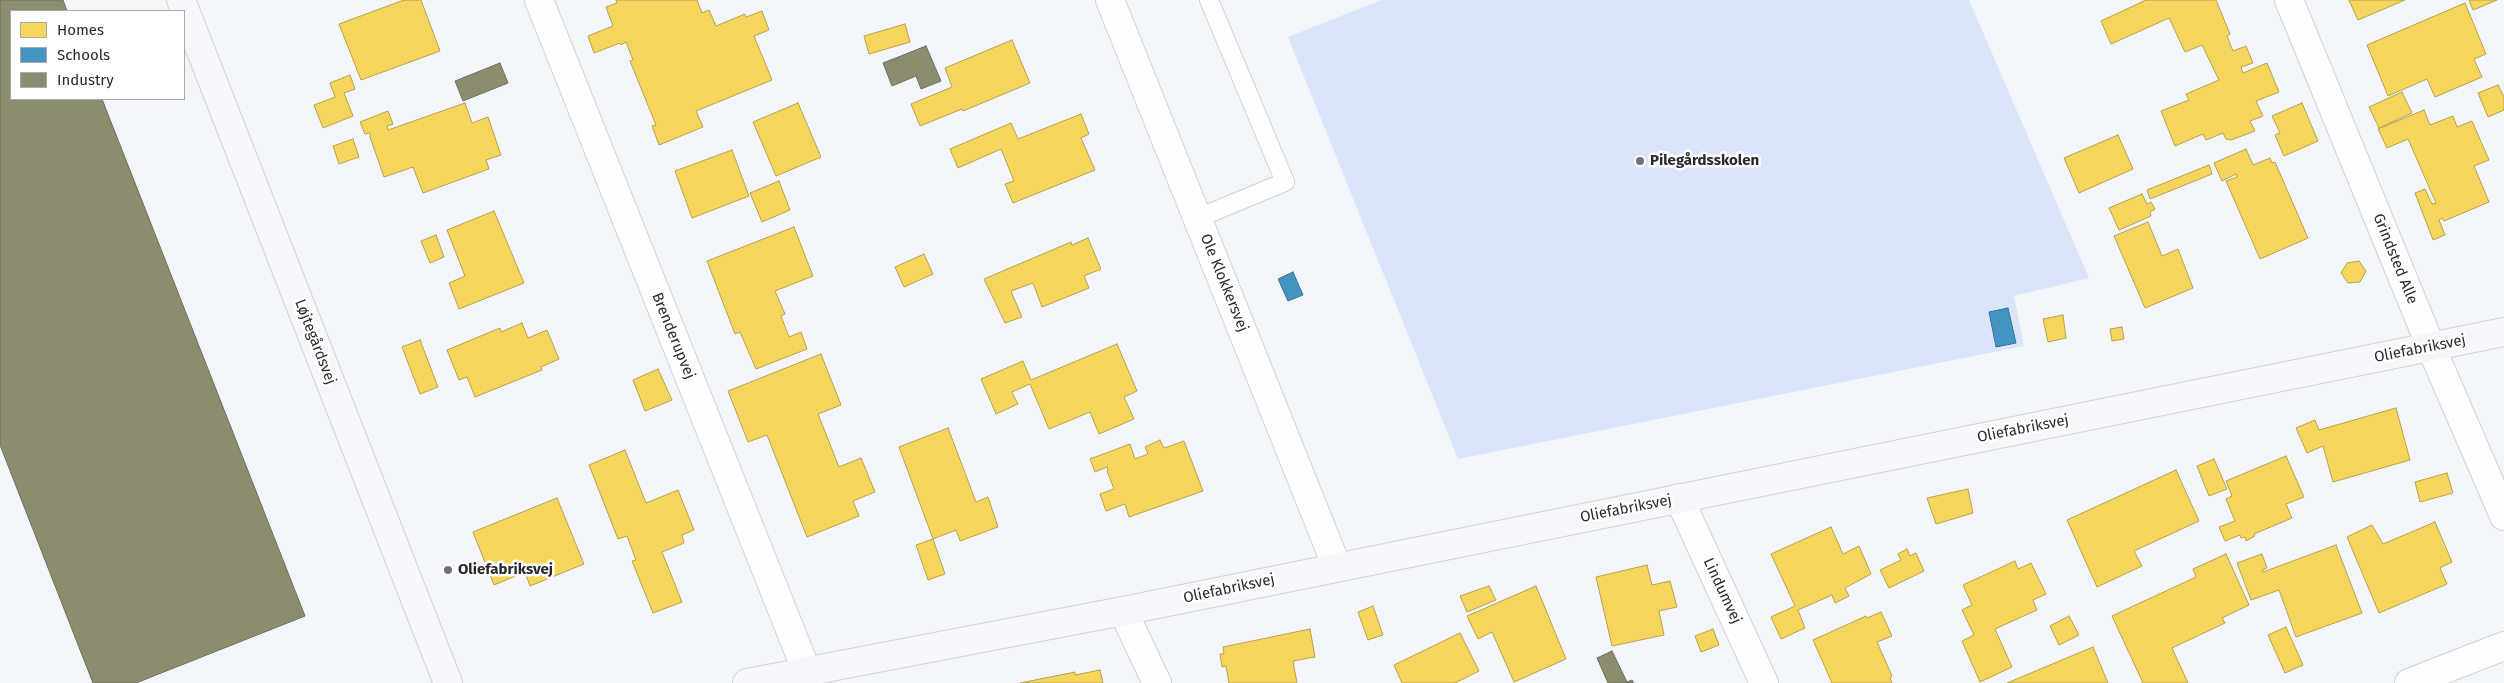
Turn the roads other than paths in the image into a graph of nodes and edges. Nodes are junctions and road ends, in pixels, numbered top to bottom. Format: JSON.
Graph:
{"nodes":[{"id":1,"x":539,"y":0,"type":"edge"},
{"id":2,"x":1110,"y":0,"type":"edge"},
{"id":3,"x":1209,"y":0,"type":"edge"},
{"id":4,"x":2289,"y":0,"type":"edge"},
{"id":5,"x":185,"y":10,"type":"edge"},
{"id":6,"x":1198,"y":218,"type":"junction"},
{"id":7,"x":2504,"y":332,"type":"edge"},
{"id":8,"x":2431,"y":347,"type":"junction"},
{"id":9,"x":1679,"y":498,"type":"junction"},
{"id":10,"x":2504,"y":516,"type":"edge"},
{"id":11,"x":1337,"y":567,"type":"junction"},
{"id":12,"x":1123,"y":611,"type":"junction"},
{"id":13,"x":2504,"y":646,"type":"edge"},
{"id":14,"x":807,"y":672,"type":"junction"},
{"id":15,"x":448,"y":683,"type":"edge"},
{"id":16,"x":747,"y":683,"type":"edge"},
{"id":17,"x":1157,"y":683,"type":"edge"},
{"id":18,"x":1764,"y":683,"type":"edge"},
{"id":19,"x":2409,"y":683,"type":"edge"}],
"edges":[{"from":1,"to":14,"type":"street","name":"Brenderupvej"},
{"from":2,"to":6,"type":"street","name":"Ole Klokkersvej"},
{"from":3,"to":6,"type":"lane"},
{"from":4,"to":8,"type":"street","name":"Grindsted Alle"},
{"from":5,"to":15,"type":"street","name":"Løjtegårdsvej"},
{"from":6,"to":11,"type":"street","name":"Ole Klokkersvej"},
{"from":7,"to":8,"type":"street","name":"Oliefabriksvej"},
{"from":8,"to":9,"type":"street","name":"Oliefabriksvej"},
{"from":8,"to":10,"type":"street","name":"Grindsted Alle"},
{"from":9,"to":11,"type":"street","name":"Oliefabriksvej"},
{"from":9,"to":18,"type":"street","name":"Lindumvej"},
{"from":11,"to":12,"type":"street","name":"Oliefabriksvej"},
{"from":12,"to":14,"type":"street","name":"Oliefabriksvej"},
{"from":12,"to":17,"type":"street"},
{"from":13,"to":19,"type":"street"},
{"from":14,"to":16,"type":"street","name":"Oliefabriksvej"}]}
